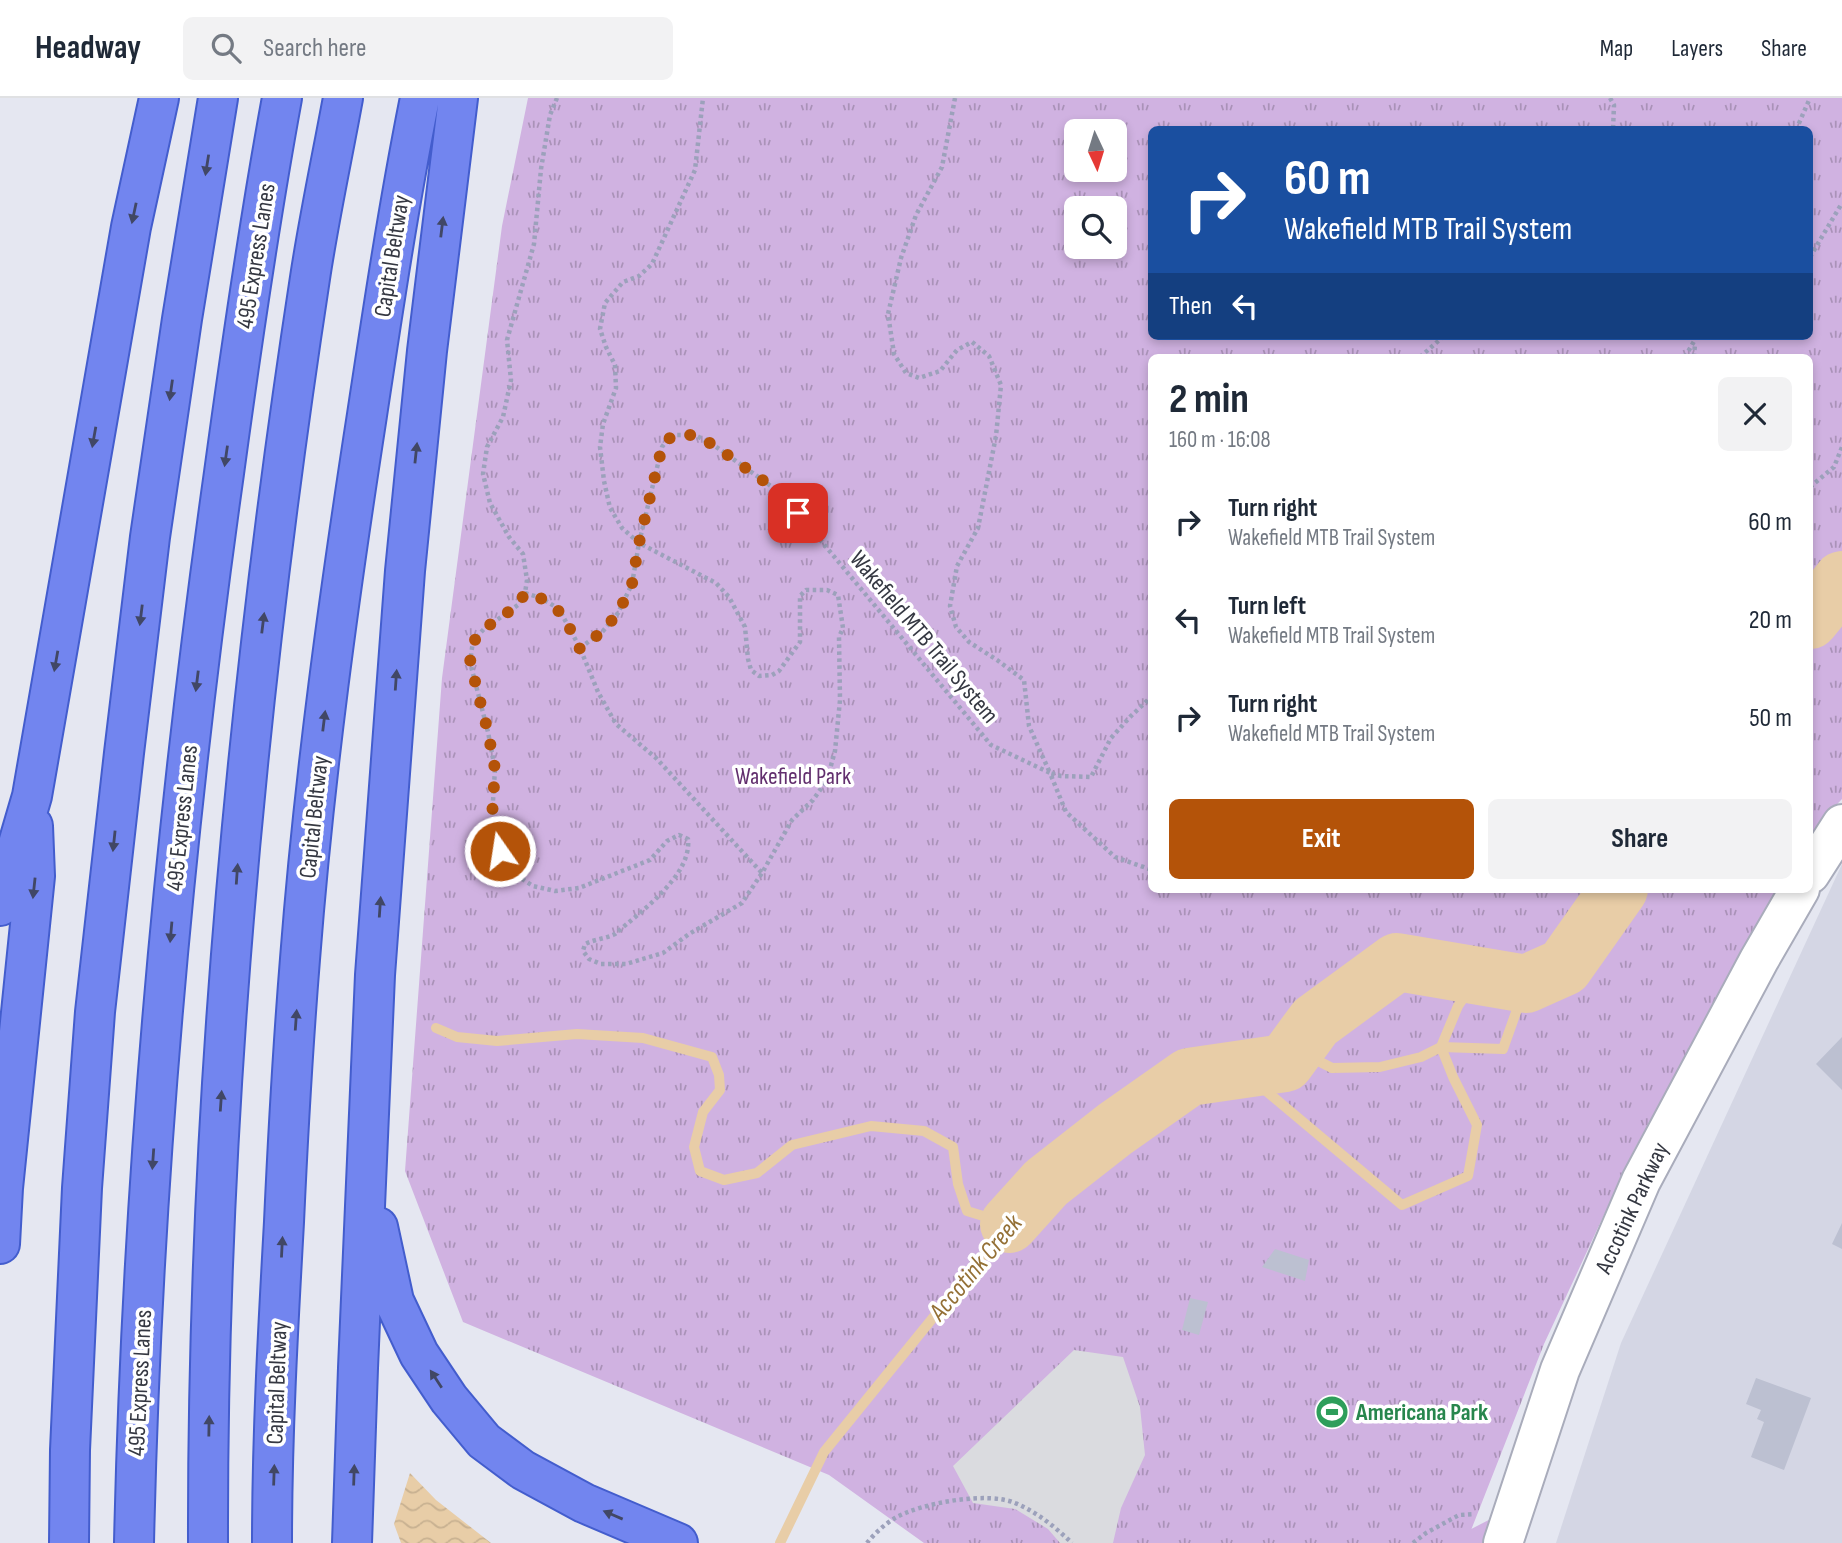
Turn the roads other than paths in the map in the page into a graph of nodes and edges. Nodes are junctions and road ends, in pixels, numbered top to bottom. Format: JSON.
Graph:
{"nodes":[{"id":1,"x":159,"y":98,"type":"edge"},
{"id":2,"x":218,"y":98,"type":"edge"},
{"id":3,"x":282,"y":98,"type":"edge"},
{"id":4,"x":343,"y":98,"type":"edge"},
{"id":5,"x":419,"y":98,"type":"edge"},
{"id":6,"x":458,"y":98,"type":"edge"},
{"id":7,"x":32,"y":796,"type":"junction"},
{"id":8,"x":1842,"y":824,"type":"edge"},
{"id":9,"x":1813,"y":869,"type":"edge"},
{"id":10,"x":1798,"y":893,"type":"edge"},
{"id":11,"x":0,"y":906,"type":"edge"},
{"id":12,"x":374,"y":975,"type":"junction"},
{"id":13,"x":0,"y":1244,"type":"edge"},
{"id":14,"x":677,"y":1542,"type":"edge"},
{"id":15,"x":69,"y":1543,"type":"edge"},
{"id":16,"x":134,"y":1543,"type":"edge"},
{"id":17,"x":208,"y":1543,"type":"edge"},
{"id":18,"x":272,"y":1543,"type":"edge"},
{"id":19,"x":352,"y":1543,"type":"edge"},
{"id":20,"x":1503,"y":1543,"type":"edge"}],
"edges":[{"from":1,"to":7,"type":"highway","one_way":true},
{"from":2,"to":15,"type":"highway","one_way":true},
{"from":3,"to":16,"type":"highway","name":"495 Express Lanes","one_way":true},
{"from":17,"to":4,"type":"highway","one_way":true},
{"from":18,"to":5,"type":"highway","name":"Capital Beltway","one_way":true},
{"from":12,"to":6,"type":"highway","one_way":true},
{"from":7,"to":11,"type":"highway"},
{"from":7,"to":13,"type":"highway","one_way":true},
{"from":8,"to":9,"type":"street"},
{"from":10,"to":20,"type":"street","name":"Accotink Parkway"},
{"from":14,"to":12,"type":"highway","one_way":true},
{"from":19,"to":12,"type":"highway","one_way":true}]}
